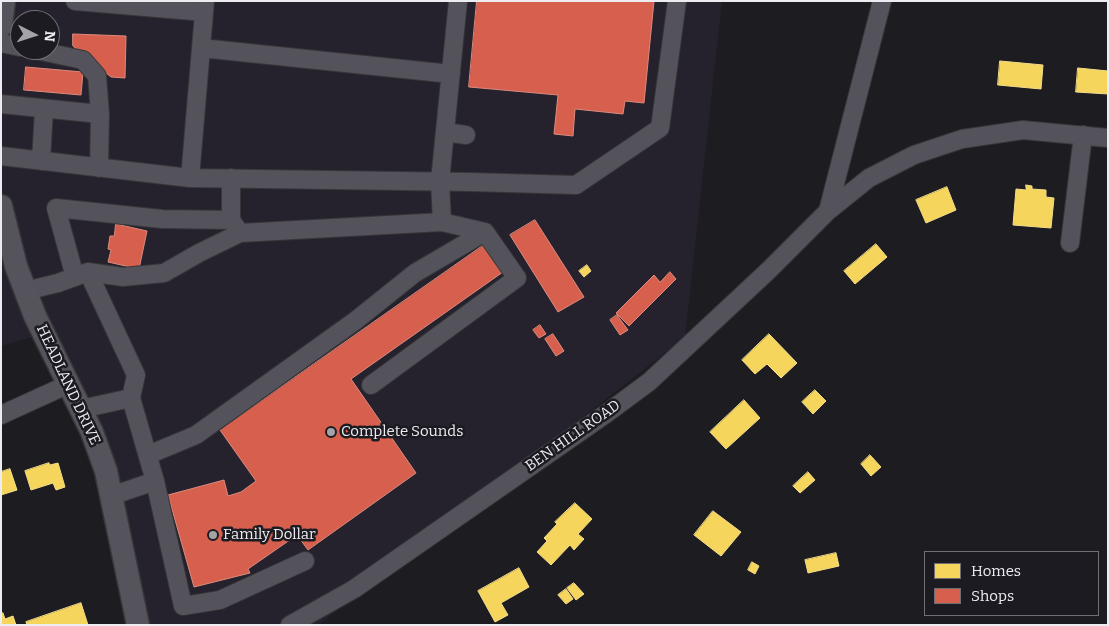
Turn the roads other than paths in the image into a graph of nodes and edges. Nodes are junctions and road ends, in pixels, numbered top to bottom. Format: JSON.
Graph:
{"nodes":[{"id":1,"x":4,"y":1,"type":"edge"},
{"id":2,"x":75,"y":1,"type":"edge"},
{"id":3,"x":458,"y":1,"type":"edge"},
{"id":4,"x":677,"y":1,"type":"edge"},
{"id":5,"x":882,"y":1,"type":"edge"},
{"id":6,"x":146,"y":4,"type":"edge"},
{"id":7,"x":204,"y":6,"type":"edge"},
{"id":8,"x":1,"y":26,"type":"edge"},
{"id":9,"x":201,"y":48,"type":"junction"},
{"id":10,"x":60,"y":55,"type":"edge"},
{"id":11,"x":451,"y":74,"type":"junction"},
{"id":12,"x":1,"y":104,"type":"edge"},
{"id":13,"x":44,"y":109,"type":"junction"},
{"id":14,"x":100,"y":114,"type":"junction"},
{"id":15,"x":445,"y":132,"type":"junction"},
{"id":16,"x":466,"y":135,"type":"dead end"},
{"id":17,"x":1083,"y":136,"type":"junction"},
{"id":18,"x":1108,"y":138,"type":"edge"},
{"id":19,"x":1,"y":156,"type":"edge"},
{"id":20,"x":41,"y":161,"type":"junction"},
{"id":21,"x":99,"y":168,"type":"junction"},
{"id":22,"x":190,"y":178,"type":"junction"},
{"id":23,"x":231,"y":178,"type":"junction"},
{"id":24,"x":440,"y":182,"type":"junction"},
{"id":25,"x":1,"y":206,"type":"edge"},
{"id":26,"x":828,"y":211,"type":"junction"},
{"id":27,"x":442,"y":222,"type":"junction"},
{"id":28,"x":235,"y":226,"type":"junction"},
{"id":29,"x":485,"y":232,"type":"junction"},
{"id":30,"x":1070,"y":243,"type":"dead end"},
{"id":31,"x":6,"y":246,"type":"edge"},
{"id":32,"x":81,"y":275,"type":"junction"},
{"id":33,"x":25,"y":291,"type":"junction"},
{"id":34,"x":69,"y":384,"type":"junction"},
{"id":35,"x":371,"y":385,"type":"dead end"},
{"id":36,"x":131,"y":398,"type":"junction"},
{"id":37,"x":81,"y":409,"type":"junction"},
{"id":38,"x":1,"y":415,"type":"edge"},
{"id":39,"x":148,"y":455,"type":"junction"},
{"id":40,"x":155,"y":481,"type":"junction"},
{"id":41,"x":111,"y":496,"type":"junction"},
{"id":42,"x":305,"y":560,"type":"dead end"},
{"id":43,"x":138,"y":625,"type":"edge"},
{"id":44,"x":290,"y":625,"type":"edge"}],
"edges":[{"from":1,"to":8,"type":"main road"},
{"from":2,"to":6,"type":"street"},
{"from":3,"to":11,"type":"street"},
{"from":4,"to":24,"type":"street"},
{"from":5,"to":26,"type":"street"},
{"from":6,"to":7,"type":"street"},
{"from":7,"to":9,"type":"street"},
{"from":9,"to":11,"type":"street"},
{"from":9,"to":22,"type":"street"},
{"from":10,"to":14,"type":"street"},
{"from":11,"to":15,"type":"street"},
{"from":12,"to":13,"type":"street"},
{"from":13,"to":14,"type":"street"},
{"from":13,"to":20,"type":"street"},
{"from":14,"to":21,"type":"street"},
{"from":15,"to":16,"type":"street"},
{"from":15,"to":24,"type":"street"},
{"from":17,"to":18,"type":"street","name":"BEN HILL ROAD"},
{"from":17,"to":26,"type":"street","name":"BEN HILL ROAD"},
{"from":17,"to":30,"type":"street"},
{"from":19,"to":20,"type":"street"},
{"from":20,"to":21,"type":"street"},
{"from":21,"to":22,"type":"street"},
{"from":22,"to":23,"type":"street"},
{"from":23,"to":24,"type":"street"},
{"from":23,"to":28,"type":"street"},
{"from":24,"to":27,"type":"street"},
{"from":25,"to":31,"type":"main road","name":"HEADLAND DRIVE"},
{"from":26,"to":44,"type":"street","name":"BEN HILL ROAD"},
{"from":27,"to":28,"type":"street"},
{"from":27,"to":29,"type":"street"},
{"from":28,"to":32,"type":"street"},
{"from":28,"to":32,"type":"street"},
{"from":29,"to":35,"type":"street"},
{"from":29,"to":39,"type":"street"},
{"from":31,"to":33,"type":"main road","name":"HEADLAND DRIVE"},
{"from":32,"to":33,"type":"street"},
{"from":32,"to":36,"type":"street"},
{"from":33,"to":34,"type":"main road","name":"HEADLAND DRIVE"},
{"from":34,"to":37,"type":"main road","name":"HEADLAND DRIVE"},
{"from":34,"to":38,"type":"street"},
{"from":36,"to":37,"type":"street"},
{"from":36,"to":39,"type":"street"},
{"from":37,"to":41,"type":"main road","name":"HEADLAND DRIVE"},
{"from":39,"to":40,"type":"street"},
{"from":40,"to":41,"type":"street"},
{"from":40,"to":42,"type":"street"},
{"from":41,"to":43,"type":"main road","name":"HEADLAND DRIVE"}]}
